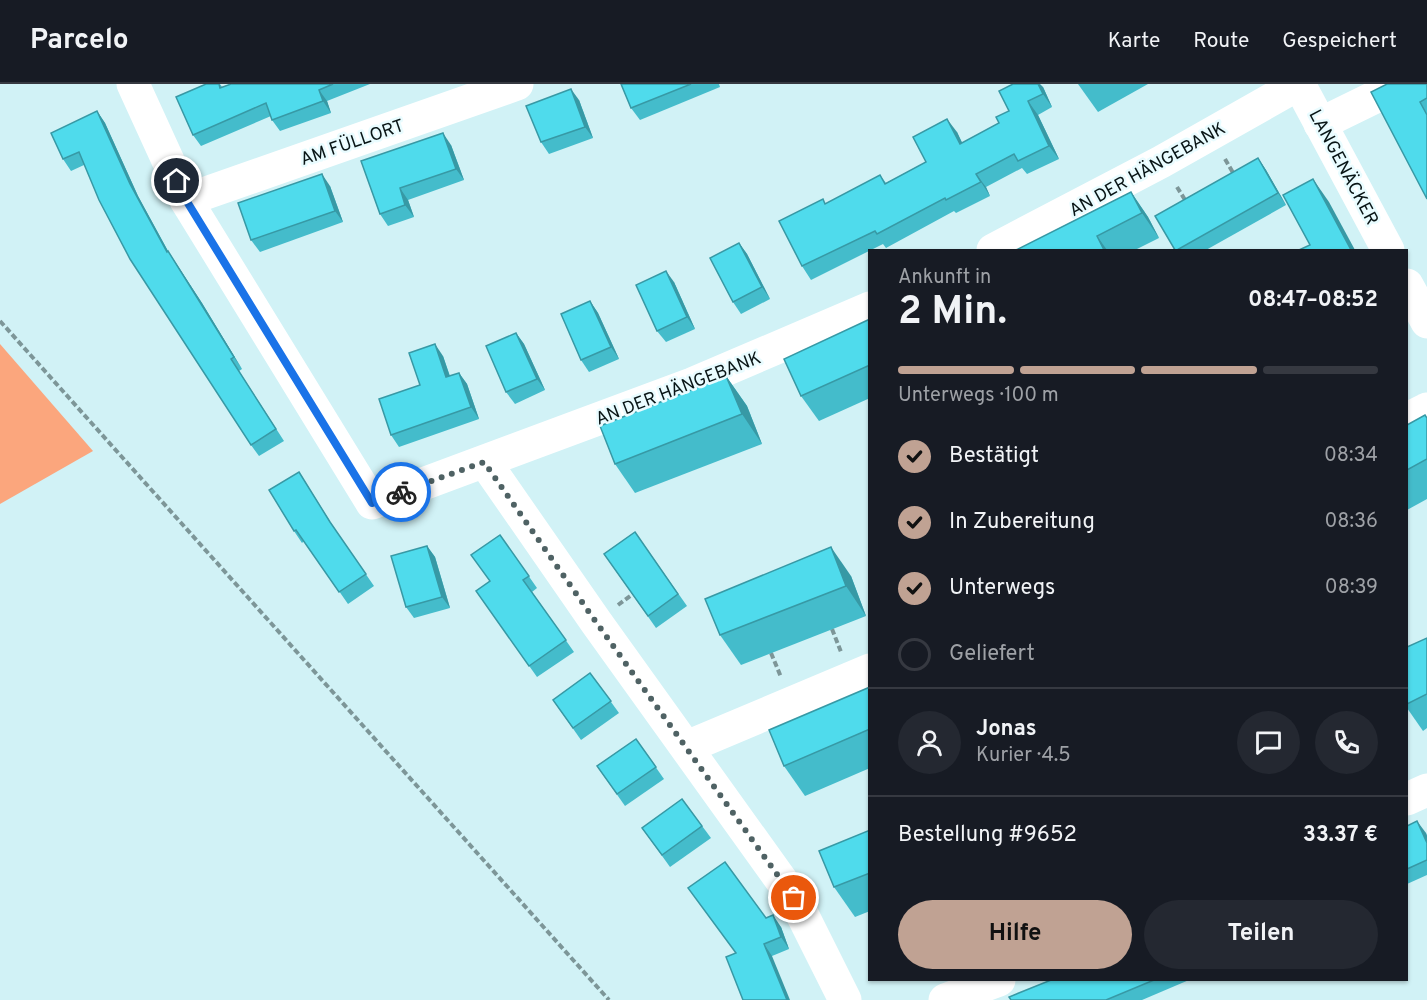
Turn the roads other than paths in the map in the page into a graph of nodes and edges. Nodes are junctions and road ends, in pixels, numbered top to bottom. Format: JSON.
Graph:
{"nodes":[{"id":1,"x":133,"y":84,"type":"edge"},
{"id":2,"x":517,"y":84,"type":"edge"},
{"id":3,"x":1299,"y":84,"type":"edge"},
{"id":4,"x":1402,"y":84,"type":"edge"},
{"id":5,"x":1320,"y":124,"type":"junction"},
{"id":6,"x":186,"y":200,"type":"junction"},
{"id":7,"x":995,"y":249,"type":"edge"},
{"id":8,"x":1387,"y":249,"type":"edge"},
{"id":9,"x":1408,"y":287,"type":"edge"},
{"id":10,"x":868,"y":309,"type":"edge"},
{"id":11,"x":1427,"y":322,"type":"edge"},
{"id":12,"x":1427,"y":409,"type":"edge"},
{"id":13,"x":1408,"y":418,"type":"edge"},
{"id":14,"x":484,"y":462,"type":"junction"},
{"id":15,"x":868,"y":671,"type":"edge"},
{"id":16,"x":687,"y":747,"type":"junction"},
{"id":17,"x":1427,"y":790,"type":"edge"},
{"id":18,"x":1408,"y":799,"type":"edge"},
{"id":19,"x":988,"y":989,"type":"edge"},
{"id":20,"x":845,"y":1000,"type":"edge"},
{"id":21,"x":945,"y":1000,"type":"edge"}],
"edges":[{"from":1,"to":6,"type":"street"},
{"from":2,"to":6,"type":"street","name":"AM FÜLLORT"},
{"from":3,"to":5,"type":"street","name":"LANGENÄCKER"},
{"from":3,"to":7,"type":"street","name":"AN DER HÄNGEBANK"},
{"from":4,"to":5,"type":"street"},
{"from":5,"to":8,"type":"street","name":"LANGENÄCKER"},
{"from":6,"to":14,"type":"street","name":"AN DER HÄNGEBANK"},
{"from":9,"to":11,"type":"street"},
{"from":10,"to":14,"type":"street","name":"AN DER HÄNGEBANK"},
{"from":12,"to":13,"type":"street"},
{"from":14,"to":16,"type":"street"},
{"from":15,"to":16,"type":"street"},
{"from":16,"to":20,"type":"street"},
{"from":17,"to":18,"type":"street"},
{"from":19,"to":21,"type":"street"}]}
